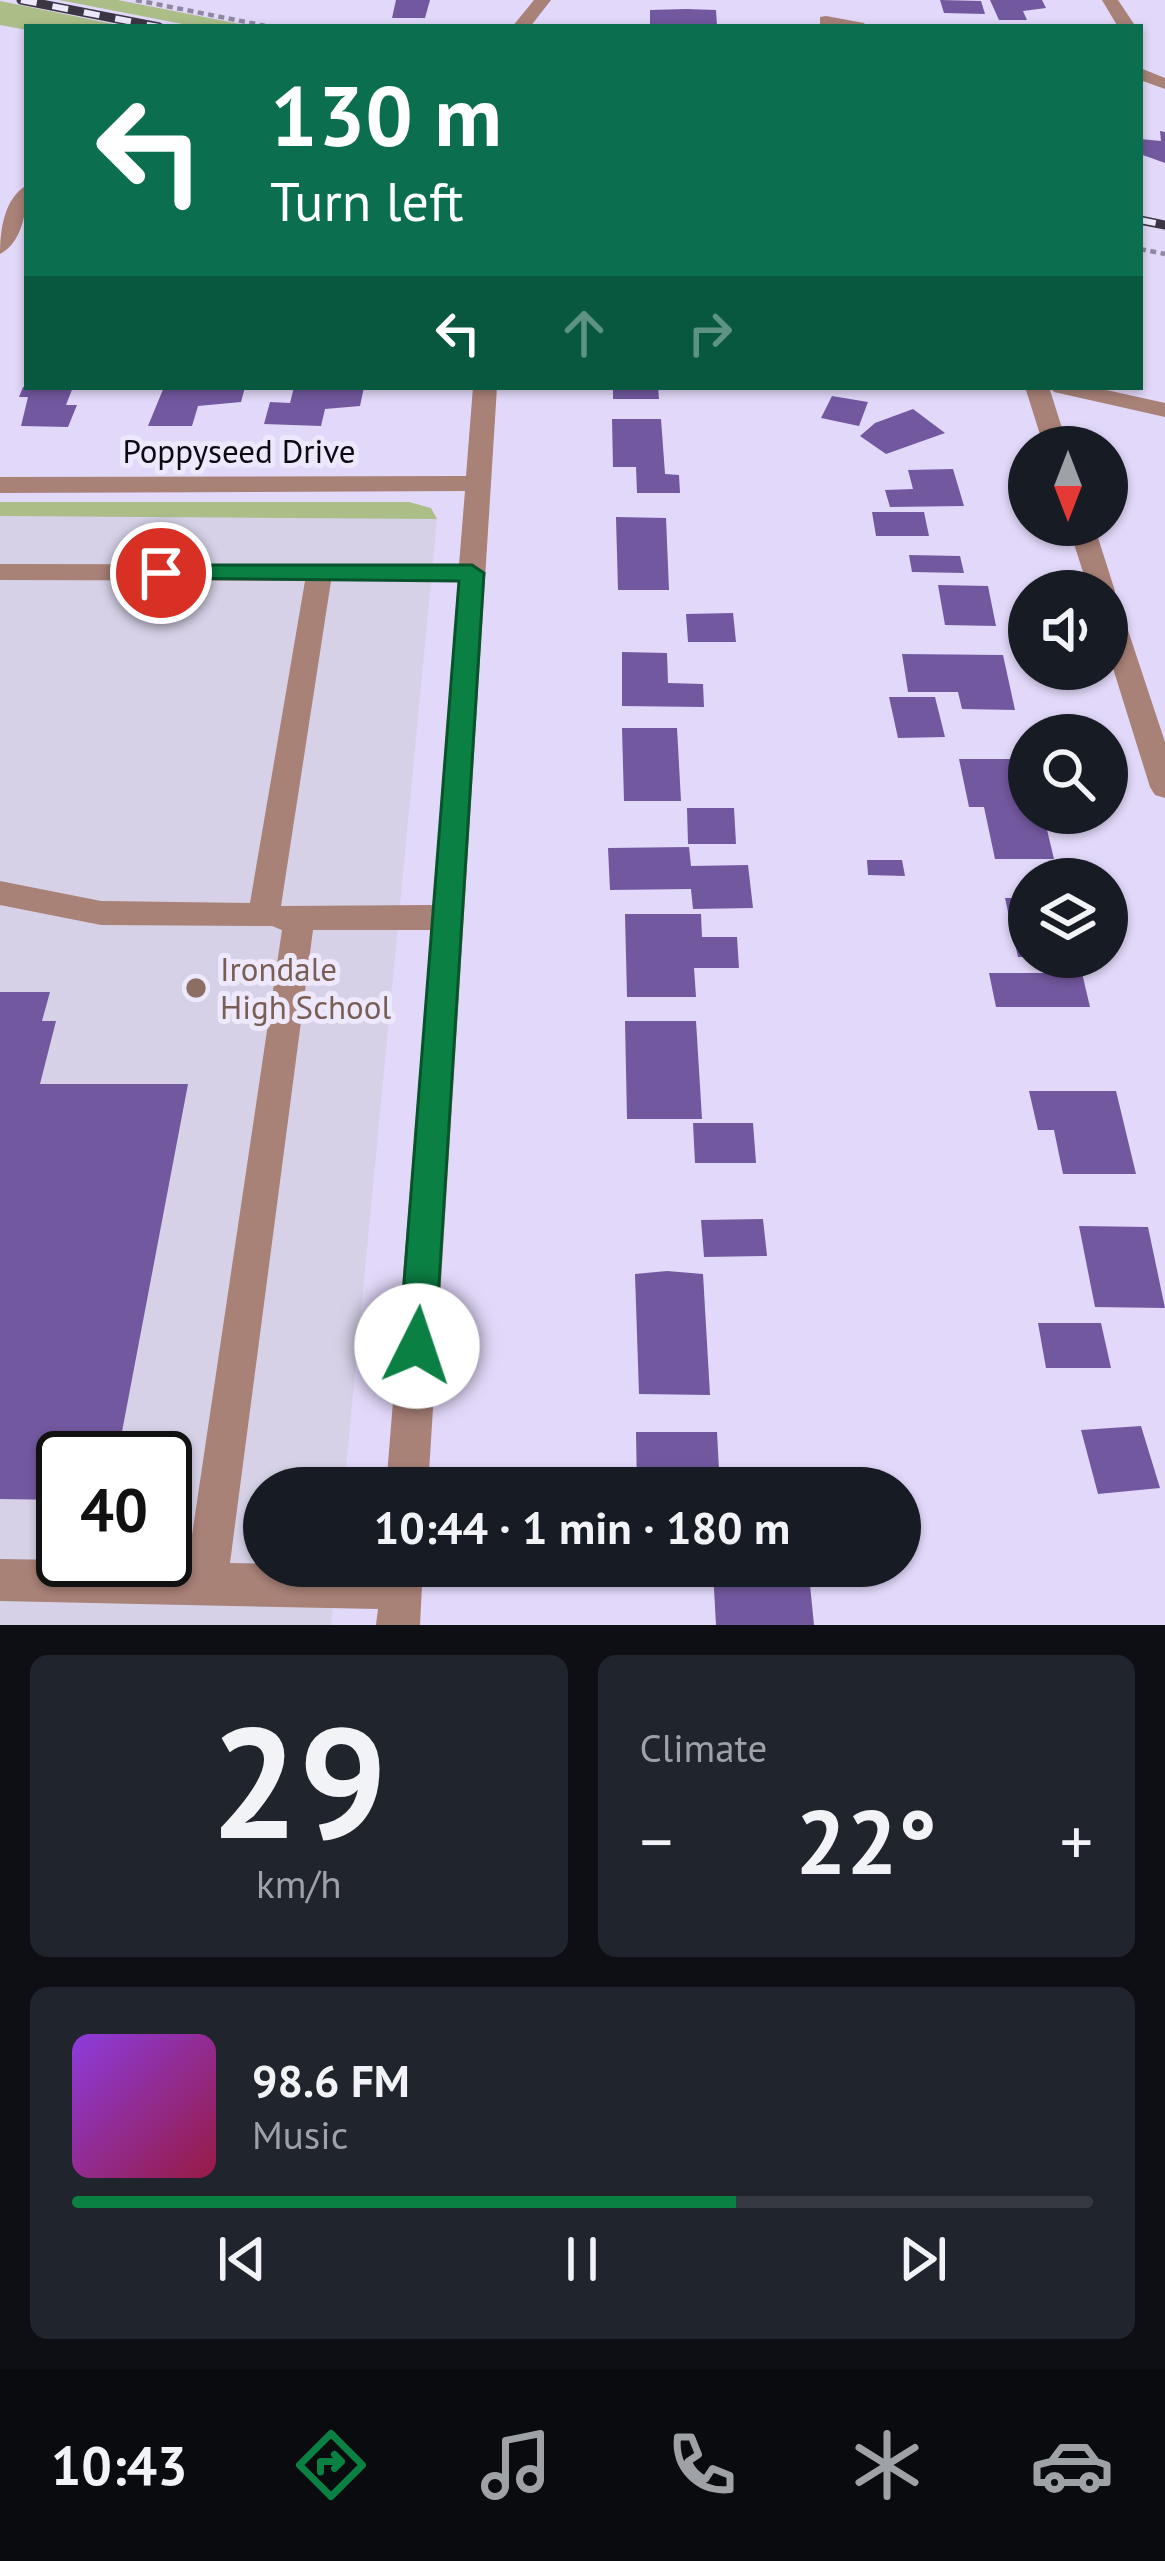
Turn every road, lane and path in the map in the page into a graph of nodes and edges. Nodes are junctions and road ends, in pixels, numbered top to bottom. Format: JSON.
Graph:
{"nodes":[{"id":1,"x":136,"y":0,"type":"edge"},
{"id":2,"x":543,"y":0,"type":"edge"},
{"id":3,"x":826,"y":21,"type":"dead end"},
{"id":4,"x":257,"y":24,"type":"edge"},
{"id":5,"x":523,"y":24,"type":"edge"},
{"id":6,"x":842,"y":24,"type":"edge"},
{"id":7,"x":24,"y":197,"type":"edge"},
{"id":8,"x":0,"y":248,"type":"edge"},
{"id":9,"x":485,"y":390,"type":"edge"},
{"id":10,"x":1038,"y":390,"type":"edge"},
{"id":11,"x":1075,"y":390,"type":"edge"},
{"id":12,"x":1165,"y":410,"type":"edge"},
{"id":13,"x":1049,"y":426,"type":"edge"},
{"id":14,"x":478,"y":484,"type":"junction"},
{"id":15,"x":0,"y":485,"type":"edge"},
{"id":16,"x":0,"y":572,"type":"edge"},
{"id":17,"x":472,"y":573,"type":"junction"},
{"id":18,"x":319,"y":574,"type":"junction"},
{"id":19,"x":1128,"y":672,"type":"edge"},
{"id":20,"x":1165,"y":787,"type":"edge"},
{"id":21,"x":0,"y":893,"type":"edge"},
{"id":22,"x":446,"y":917,"type":"junction"},
{"id":23,"x":282,"y":918,"type":"junction"},
{"id":24,"x":408,"y":1467,"type":"edge"},
{"id":25,"x":0,"y":1580,"type":"edge"},
{"id":26,"x":206,"y":1586,"type":"junction"},
{"id":27,"x":400,"y":1593,"type":"edge"}],
"edges":[{"from":1,"to":4,"type":"path"},
{"from":2,"to":5,"type":"street"},
{"from":3,"to":6,"type":"street"},
{"from":7,"to":8,"type":"street"},
{"from":9,"to":14,"type":"street"},
{"from":10,"to":13,"type":"street"},
{"from":11,"to":12,"type":"street"},
{"from":14,"to":15,"type":"street","name":"Poppyseed Drive"},
{"from":14,"to":17,"type":"street"},
{"from":16,"to":18,"type":"street"},
{"from":17,"to":18,"type":"street"},
{"from":17,"to":22,"type":"street"},
{"from":18,"to":23,"type":"street"},
{"from":19,"to":20,"type":"street"},
{"from":21,"to":23,"type":"street"},
{"from":22,"to":23,"type":"street"},
{"from":22,"to":24,"type":"street"},
{"from":23,"to":26,"type":"street"},
{"from":25,"to":26,"type":"street"},
{"from":26,"to":27,"type":"street"}]}
